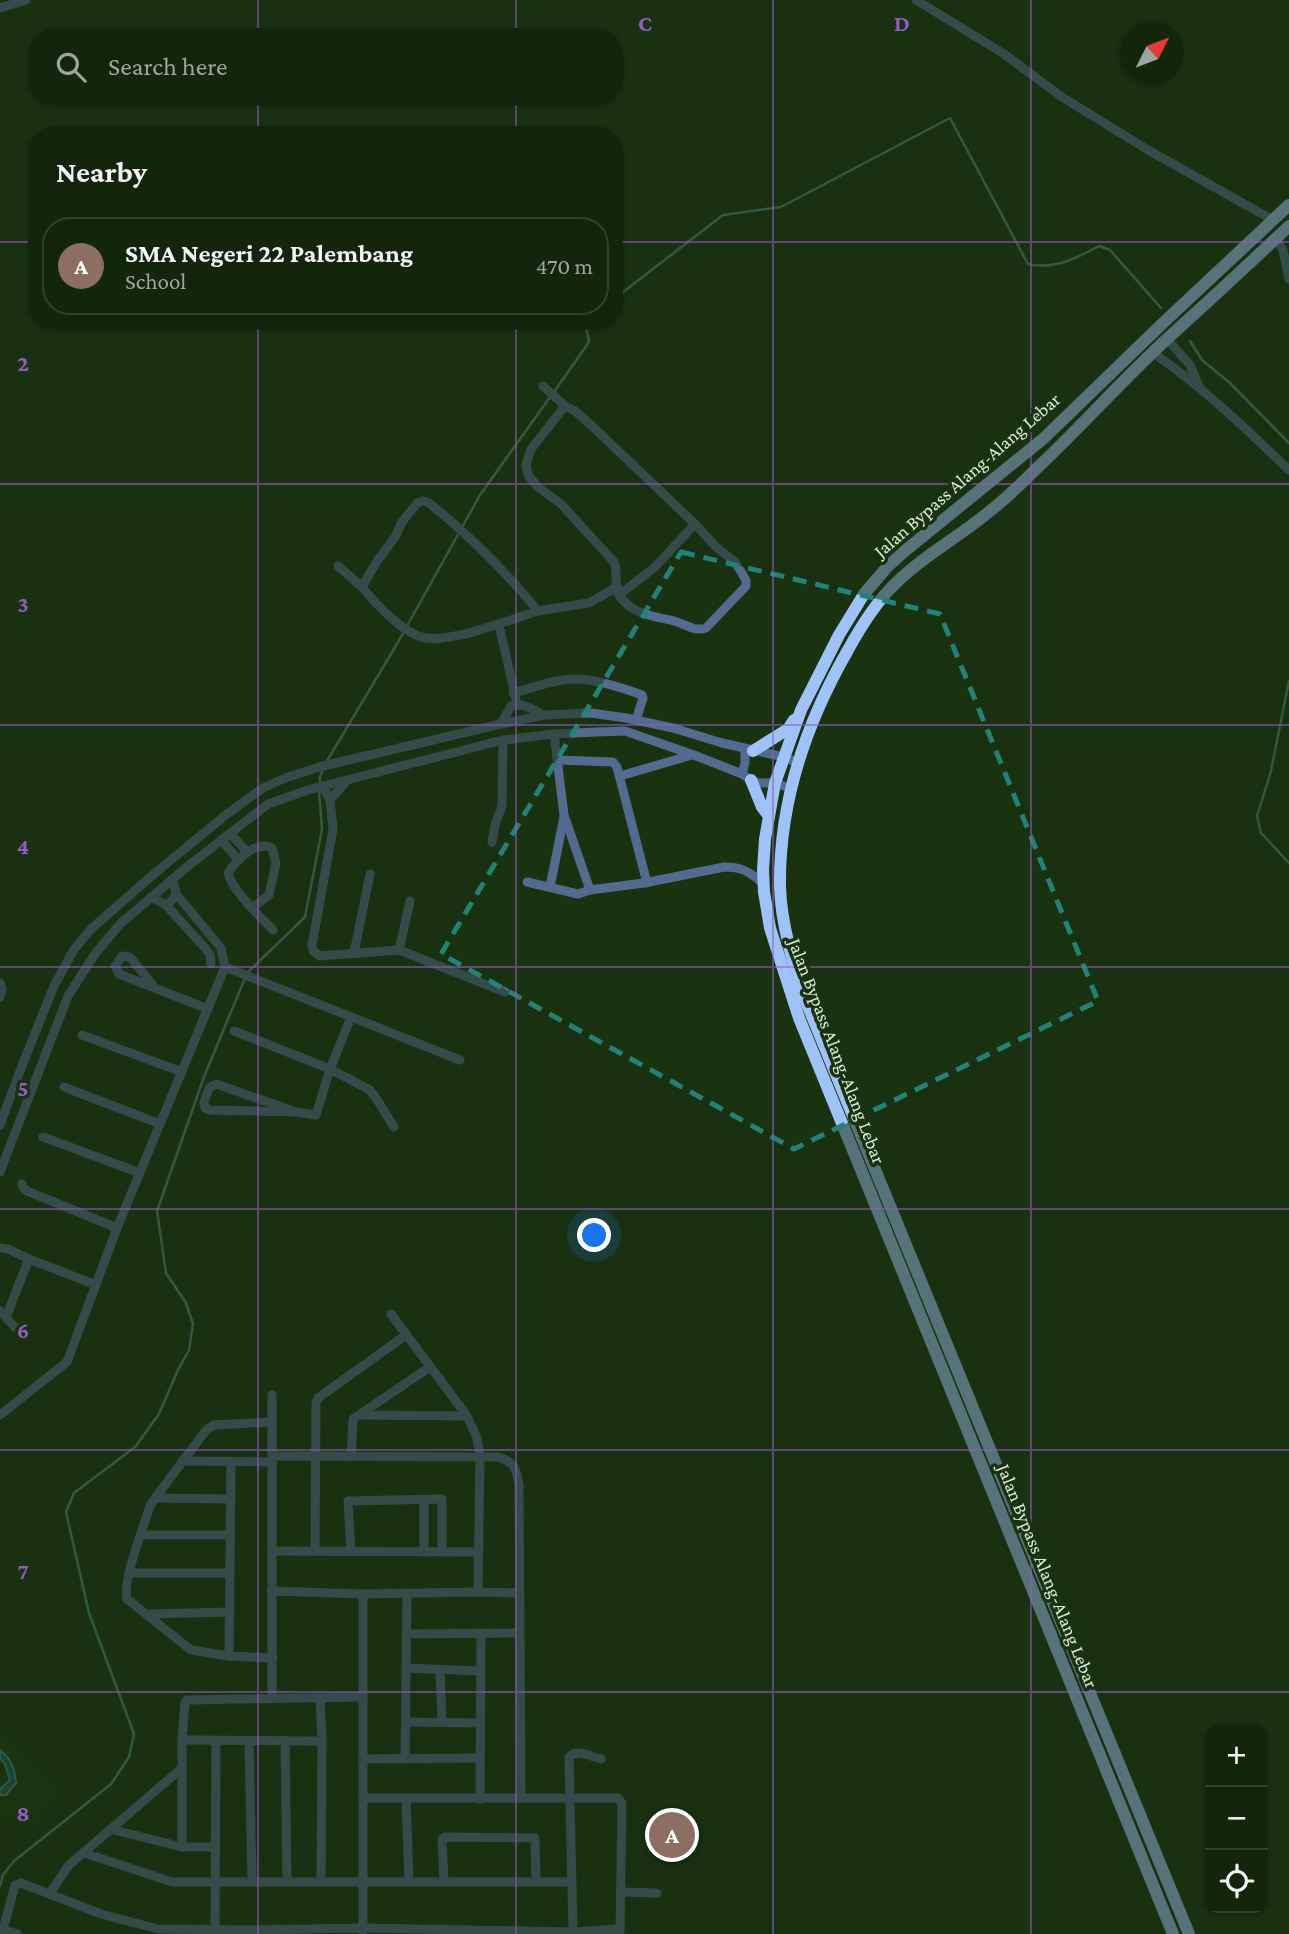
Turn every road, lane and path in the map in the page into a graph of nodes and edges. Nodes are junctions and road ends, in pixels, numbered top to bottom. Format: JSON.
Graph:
{"nodes":[{"id":1,"x":26,"y":0,"type":"edge"},
{"id":2,"x":916,"y":0,"type":"edge"},
{"id":3,"x":0,"y":8,"type":"edge"},
{"id":4,"x":1289,"y":205,"type":"edge"},
{"id":5,"x":1273,"y":220,"type":"junction"},
{"id":6,"x":1289,"y":226,"type":"edge"},
{"id":7,"x":1276,"y":239,"type":"junction"},
{"id":8,"x":1289,"y":279,"type":"edge"},
{"id":9,"x":1170,"y":336,"type":"junction"},
{"id":10,"x":1153,"y":353,"type":"junction"},
{"id":11,"x":1200,"y":388,"type":"junction"},
{"id":12,"x":546,"y":389,"type":"dead end"},
{"id":13,"x":562,"y":404,"type":"junction"},
{"id":14,"x":1289,"y":470,"type":"edge"},
{"id":15,"x":695,"y":524,"type":"junction"},
{"id":16,"x":338,"y":566,"type":"dead end"},
{"id":17,"x":362,"y":587,"type":"junction"},
{"id":18,"x":618,"y":591,"type":"junction"},
{"id":19,"x":538,"y":611,"type":"junction"},
{"id":20,"x":499,"y":625,"type":"junction"},
{"id":21,"x":513,"y":694,"type":"junction"},
{"id":22,"x":517,"y":704,"type":"junction"},
{"id":23,"x":801,"y":710,"type":"junction"},
{"id":24,"x":544,"y":715,"type":"junction"},
{"id":25,"x":636,"y":720,"type":"junction"},
{"id":26,"x":501,"y":724,"type":"junction"},
{"id":27,"x":554,"y":734,"type":"junction"},
{"id":28,"x":503,"y":740,"type":"junction"},
{"id":29,"x":415,"y":746,"type":"junction"},
{"id":30,"x":397,"y":750,"type":"junction"},
{"id":31,"x":749,"y":750,"type":"junction"},
{"id":32,"x":694,"y":754,"type":"junction"},
{"id":33,"x":783,"y":757,"type":"junction"},
{"id":34,"x":558,"y":760,"type":"junction"},
{"id":35,"x":417,"y":762,"type":"junction"},
{"id":36,"x":798,"y":763,"type":"junction"},
{"id":37,"x":401,"y":766,"type":"junction"},
{"id":38,"x":620,"y":776,"type":"junction"},
{"id":39,"x":746,"y":777,"type":"junction"},
{"id":40,"x":347,"y":780,"type":"junction"},
{"id":41,"x":775,"y":782,"type":"junction"},
{"id":42,"x":322,"y":786,"type":"junction"},
{"id":43,"x":790,"y":788,"type":"junction"},
{"id":44,"x":330,"y":800,"type":"junction"},
{"id":45,"x":564,"y":815,"type":"junction"},
{"id":46,"x":769,"y":816,"type":"junction"},
{"id":47,"x":230,"y":833,"type":"junction"},
{"id":48,"x":221,"y":840,"type":"junction"},
{"id":49,"x":492,"y":842,"type":"dead end"},
{"id":50,"x":247,"y":852,"type":"junction"},
{"id":51,"x":239,"y":860,"type":"junction"},
{"id":52,"x":370,"y":874,"type":"dead end"},
{"id":53,"x":171,"y":880,"type":"junction"},
{"id":54,"x":527,"y":882,"type":"dead end"},
{"id":55,"x":647,"y":883,"type":"junction"},
{"id":56,"x":763,"y":883,"type":"junction"},
{"id":57,"x":550,"y":887,"type":"junction"},
{"id":58,"x":590,"y":890,"type":"junction"},
{"id":59,"x":177,"y":895,"type":"junction"},
{"id":60,"x":151,"y":897,"type":"junction"},
{"id":61,"x":410,"y":901,"type":"dead end"},
{"id":62,"x":166,"y":905,"type":"junction"},
{"id":63,"x":252,"y":908,"type":"junction"},
{"id":64,"x":273,"y":930,"type":"dead end"},
{"id":65,"x":215,"y":940,"type":"junction"},
{"id":66,"x":205,"y":948,"type":"junction"},
{"id":67,"x":399,"y":950,"type":"junction"},
{"id":68,"x":354,"y":953,"type":"junction"},
{"id":69,"x":211,"y":964,"type":"dead end"},
{"id":70,"x":225,"y":967,"type":"junction"},
{"id":71,"x":0,"y":983,"type":"edge"},
{"id":72,"x":155,"y":988,"type":"dead end"},
{"id":73,"x":505,"y":992,"type":"dead end"},
{"id":74,"x":0,"y":997,"type":"edge"},
{"id":75,"x":208,"y":1009,"type":"junction"},
{"id":76,"x":351,"y":1017,"type":"junction"},
{"id":77,"x":234,"y":1031,"type":"dead end"},
{"id":78,"x":82,"y":1035,"type":"dead end"},
{"id":79,"x":460,"y":1060,"type":"dead end"},
{"id":80,"x":330,"y":1069,"type":"junction"},
{"id":81,"x":182,"y":1072,"type":"junction"},
{"id":82,"x":64,"y":1087,"type":"dead end"},
{"id":83,"x":296,"y":1112,"type":"junction"},
{"id":84,"x":2,"y":1114,"type":"edge"},
{"id":85,"x":160,"y":1124,"type":"junction"},
{"id":86,"x":0,"y":1125,"type":"edge"},
{"id":87,"x":394,"y":1127,"type":"dead end"},
{"id":88,"x":43,"y":1137,"type":"dead end"},
{"id":89,"x":0,"y":1172,"type":"edge"},
{"id":90,"x":140,"y":1173,"type":"junction"},
{"id":91,"x":22,"y":1184,"type":"dead end"},
{"id":92,"x":117,"y":1228,"type":"junction"},
{"id":93,"x":0,"y":1248,"type":"edge"},
{"id":94,"x":29,"y":1259,"type":"junction"},
{"id":95,"x":96,"y":1285,"type":"junction"},
{"id":96,"x":3,"y":1314,"type":"edge"},
{"id":97,"x":391,"y":1314,"type":"dead end"},
{"id":98,"x":22,"y":1335,"type":"dead end"},
{"id":99,"x":406,"y":1335,"type":"junction"},
{"id":100,"x":430,"y":1367,"type":"junction"},
{"id":101,"x":272,"y":1395,"type":"dead end"},
{"id":102,"x":358,"y":1415,"type":"junction"},
{"id":103,"x":0,"y":1416,"type":"edge"},
{"id":104,"x":467,"y":1416,"type":"junction"},
{"id":105,"x":272,"y":1422,"type":"junction"},
{"id":106,"x":316,"y":1457,"type":"junction"},
{"id":107,"x":351,"y":1457,"type":"junction"},
{"id":108,"x":480,"y":1457,"type":"junction"},
{"id":109,"x":272,"y":1460,"type":"junction"},
{"id":110,"x":183,"y":1461,"type":"junction"},
{"id":111,"x":231,"y":1461,"type":"junction"},
{"id":112,"x":155,"y":1498,"type":"junction"},
{"id":113,"x":231,"y":1499,"type":"junction"},
{"id":114,"x":424,"y":1500,"type":"junction"},
{"id":115,"x":141,"y":1535,"type":"junction"},
{"id":116,"x":230,"y":1535,"type":"junction"},
{"id":117,"x":351,"y":1550,"type":"junction"},
{"id":118,"x":272,"y":1551,"type":"junction"},
{"id":119,"x":315,"y":1551,"type":"junction"},
{"id":120,"x":424,"y":1552,"type":"junction"},
{"id":121,"x":442,"y":1552,"type":"junction"},
{"id":122,"x":478,"y":1552,"type":"junction"},
{"id":123,"x":130,"y":1573,"type":"junction"},
{"id":124,"x":230,"y":1573,"type":"junction"},
{"id":125,"x":271,"y":1591,"type":"junction"},
{"id":126,"x":478,"y":1592,"type":"junction"},
{"id":127,"x":363,"y":1594,"type":"junction"},
{"id":128,"x":407,"y":1594,"type":"junction"},
{"id":129,"x":519,"y":1594,"type":"junction"},
{"id":130,"x":230,"y":1612,"type":"junction"},
{"id":131,"x":148,"y":1614,"type":"junction"},
{"id":132,"x":481,"y":1633,"type":"junction"},
{"id":133,"x":519,"y":1633,"type":"junction"},
{"id":134,"x":407,"y":1634,"type":"junction"},
{"id":135,"x":229,"y":1656,"type":"junction"},
{"id":136,"x":273,"y":1658,"type":"junction"},
{"id":137,"x":406,"y":1668,"type":"junction"},
{"id":138,"x":440,"y":1670,"type":"junction"},
{"id":139,"x":480,"y":1671,"type":"junction"},
{"id":140,"x":363,"y":1697,"type":"junction"},
{"id":141,"x":320,"y":1698,"type":"junction"},
{"id":142,"x":272,"y":1699,"type":"junction"},
{"id":143,"x":406,"y":1722,"type":"junction"},
{"id":144,"x":442,"y":1722,"type":"junction"},
{"id":145,"x":480,"y":1723,"type":"junction"},
{"id":146,"x":182,"y":1740,"type":"junction"},
{"id":147,"x":249,"y":1740,"type":"junction"},
{"id":148,"x":216,"y":1741,"type":"junction"},
{"id":149,"x":285,"y":1741,"type":"junction"},
{"id":150,"x":322,"y":1741,"type":"junction"},
{"id":151,"x":405,"y":1758,"type":"junction"},
{"id":152,"x":479,"y":1758,"type":"junction"},
{"id":153,"x":363,"y":1759,"type":"junction"},
{"id":154,"x":601,"y":1759,"type":"dead end"},
{"id":155,"x":182,"y":1768,"type":"junction"},
{"id":156,"x":363,"y":1798,"type":"junction"},
{"id":157,"x":406,"y":1798,"type":"junction"},
{"id":158,"x":521,"y":1798,"type":"junction"},
{"id":159,"x":570,"y":1798,"type":"junction"},
{"id":160,"x":480,"y":1799,"type":"junction"},
{"id":161,"x":110,"y":1829,"type":"junction"},
{"id":162,"x":182,"y":1847,"type":"junction"},
{"id":163,"x":216,"y":1847,"type":"junction"},
{"id":164,"x":84,"y":1853,"type":"junction"},
{"id":165,"x":1157,"y":1855,"type":"junction"},
{"id":166,"x":1143,"y":1861,"type":"junction"},
{"id":167,"x":216,"y":1881,"type":"junction"},
{"id":168,"x":252,"y":1881,"type":"junction"},
{"id":169,"x":287,"y":1881,"type":"junction"},
{"id":170,"x":321,"y":1881,"type":"junction"},
{"id":171,"x":364,"y":1881,"type":"junction"},
{"id":172,"x":409,"y":1881,"type":"junction"},
{"id":173,"x":444,"y":1881,"type":"junction"},
{"id":174,"x":536,"y":1881,"type":"junction"},
{"id":175,"x":572,"y":1882,"type":"junction"},
{"id":176,"x":620,"y":1892,"type":"junction"},
{"id":177,"x":50,"y":1893,"type":"junction"},
{"id":178,"x":657,"y":1893,"type":"dead end"},
{"id":179,"x":215,"y":1930,"type":"junction"},
{"id":180,"x":160,"y":1931,"type":"edge"},
{"id":181,"x":363,"y":1931,"type":"edge"},
{"id":182,"x":620,"y":1931,"type":"edge"},
{"id":183,"x":3,"y":1932,"type":"edge"},
{"id":184,"x":250,"y":1932,"type":"edge"},
{"id":185,"x":573,"y":1933,"type":"edge"},
{"id":186,"x":17,"y":1934,"type":"edge"},
{"id":187,"x":1173,"y":1934,"type":"edge"},
{"id":188,"x":1189,"y":1934,"type":"edge"}],
"edges":[{"from":1,"to":3,"type":"street"},
{"from":2,"to":5,"type":"street"},
{"from":4,"to":5,"type":"highway","name":"Jalan Bypass Alang-Alang Lebar"},
{"from":5,"to":23,"type":"highway","name":"Jalan Bypass Alang-Alang Lebar"},
{"from":6,"to":7,"type":"highway","name":"Jalan Bypass Alang-Alang Lebar"},
{"from":7,"to":8,"type":"street"},
{"from":7,"to":9,"type":"highway","name":"Jalan Bypass Alang-Alang Lebar"},
{"from":9,"to":10,"type":"highway","name":"Jalan Bypass Alang-Alang Lebar"},
{"from":9,"to":11,"type":"street"},
{"from":10,"to":11,"type":"street"},
{"from":10,"to":36,"type":"highway","name":"Jalan Bypass Alang-Alang Lebar"},
{"from":11,"to":14,"type":"street"},
{"from":12,"to":13,"type":"street"},
{"from":13,"to":15,"type":"street"},
{"from":13,"to":18,"type":"street"},
{"from":15,"to":18,"type":"street"},
{"from":15,"to":18,"type":"street"},
{"from":16,"to":17,"type":"street"},
{"from":17,"to":19,"type":"street"},
{"from":17,"to":20,"type":"street"},
{"from":18,"to":19,"type":"street"},
{"from":19,"to":20,"type":"street"},
{"from":20,"to":21,"type":"street"},
{"from":21,"to":22,"type":"street"},
{"from":21,"to":25,"type":"street"},
{"from":22,"to":24,"type":"street"},
{"from":22,"to":26,"type":"street"},
{"from":23,"to":31,"type":"highway"},
{"from":23,"to":33,"type":"highway","name":"Jalan Bypass Alang-Alang Lebar"},
{"from":24,"to":25,"type":"street"},
{"from":24,"to":26,"type":"street"},
{"from":25,"to":31,"type":"street"},
{"from":26,"to":29,"type":"street"},
{"from":27,"to":28,"type":"street"},
{"from":27,"to":32,"type":"street"},
{"from":27,"to":34,"type":"street"},
{"from":28,"to":35,"type":"street"},
{"from":28,"to":49,"type":"street"},
{"from":29,"to":30,"type":"street"},
{"from":29,"to":35,"type":"street"},
{"from":30,"to":37,"type":"street"},
{"from":30,"to":84,"type":"street"},
{"from":31,"to":33,"type":"street"},
{"from":31,"to":39,"type":"street"},
{"from":32,"to":38,"type":"street"},
{"from":32,"to":39,"type":"street"},
{"from":33,"to":36,"type":"street"},
{"from":33,"to":41,"type":"highway","name":"Jalan Bypass Alang-Alang Lebar"},
{"from":34,"to":38,"type":"street"},
{"from":34,"to":45,"type":"street"},
{"from":35,"to":37,"type":"street"},
{"from":36,"to":43,"type":"highway","name":"Jalan Bypass Alang-Alang Lebar"},
{"from":37,"to":40,"type":"street"},
{"from":38,"to":55,"type":"street"},
{"from":39,"to":41,"type":"street"},
{"from":39,"to":46,"type":"highway"},
{"from":40,"to":42,"type":"street"},
{"from":40,"to":44,"type":"street"},
{"from":41,"to":43,"type":"street"},
{"from":41,"to":46,"type":"highway","name":"Jalan Bypass Alang-Alang Lebar"},
{"from":42,"to":44,"type":"street"},
{"from":42,"to":47,"type":"street"},
{"from":43,"to":165,"type":"highway","name":"Jalan Bypass Alang-Alang Lebar"},
{"from":44,"to":68,"type":"street"},
{"from":45,"to":57,"type":"street"},
{"from":45,"to":58,"type":"street"},
{"from":46,"to":56,"type":"highway","name":"Jalan Bypass Alang-Alang Lebar"},
{"from":47,"to":48,"type":"street"},
{"from":47,"to":50,"type":"street"},
{"from":48,"to":51,"type":"street"},
{"from":48,"to":53,"type":"street"},
{"from":50,"to":51,"type":"street"},
{"from":50,"to":63,"type":"street"},
{"from":51,"to":63,"type":"street"},
{"from":52,"to":68,"type":"street"},
{"from":53,"to":59,"type":"street"},
{"from":53,"to":60,"type":"street"},
{"from":54,"to":57,"type":"street"},
{"from":55,"to":56,"type":"street"},
{"from":55,"to":58,"type":"street"},
{"from":56,"to":166,"type":"highway","name":"Jalan Bypass Alang-Alang Lebar"},
{"from":57,"to":58,"type":"street"},
{"from":59,"to":62,"type":"street"},
{"from":59,"to":65,"type":"street"},
{"from":60,"to":62,"type":"street"},
{"from":60,"to":89,"type":"street"},
{"from":61,"to":67,"type":"street"},
{"from":62,"to":66,"type":"street"},
{"from":63,"to":64,"type":"street"},
{"from":65,"to":66,"type":"street"},
{"from":65,"to":70,"type":"street"},
{"from":66,"to":69,"type":"street"},
{"from":67,"to":68,"type":"street"},
{"from":67,"to":73,"type":"street"},
{"from":70,"to":75,"type":"street"},
{"from":70,"to":76,"type":"street"},
{"from":71,"to":74,"type":"street"},
{"from":72,"to":75,"type":"street"},
{"from":75,"to":81,"type":"street"},
{"from":76,"to":79,"type":"street"},
{"from":76,"to":80,"type":"street"},
{"from":77,"to":80,"type":"street"},
{"from":78,"to":81,"type":"street"},
{"from":80,"to":83,"type":"street"},
{"from":80,"to":87,"type":"street"},
{"from":81,"to":85,"type":"street"},
{"from":82,"to":85,"type":"street"},
{"from":83,"to":83,"type":"street"},
{"from":84,"to":86,"type":"street"},
{"from":85,"to":90,"type":"street"},
{"from":88,"to":90,"type":"street"},
{"from":90,"to":92,"type":"street"},
{"from":91,"to":92,"type":"street"},
{"from":92,"to":95,"type":"street"},
{"from":93,"to":94,"type":"street"},
{"from":94,"to":95,"type":"street"},
{"from":94,"to":96,"type":"street"},
{"from":95,"to":103,"type":"street"},
{"from":96,"to":98,"type":"street"},
{"from":97,"to":99,"type":"street"},
{"from":99,"to":100,"type":"street"},
{"from":99,"to":106,"type":"street"},
{"from":100,"to":102,"type":"street"},
{"from":100,"to":104,"type":"street"},
{"from":101,"to":105,"type":"street"},
{"from":102,"to":104,"type":"street"},
{"from":102,"to":107,"type":"street"},
{"from":104,"to":108,"type":"street"},
{"from":105,"to":109,"type":"street"},
{"from":105,"to":110,"type":"street"},
{"from":106,"to":107,"type":"street"},
{"from":106,"to":109,"type":"street"},
{"from":106,"to":119,"type":"street"},
{"from":107,"to":108,"type":"street"},
{"from":108,"to":122,"type":"street"},
{"from":108,"to":129,"type":"street"},
{"from":109,"to":111,"type":"street"},
{"from":109,"to":118,"type":"street"},
{"from":110,"to":111,"type":"street"},
{"from":110,"to":112,"type":"street"},
{"from":111,"to":113,"type":"street"},
{"from":112,"to":113,"type":"street"},
{"from":112,"to":115,"type":"street"},
{"from":113,"to":116,"type":"street"},
{"from":114,"to":117,"type":"street"},
{"from":114,"to":120,"type":"street"},
{"from":114,"to":121,"type":"street"},
{"from":115,"to":116,"type":"street"},
{"from":115,"to":123,"type":"street"},
{"from":116,"to":124,"type":"street"},
{"from":117,"to":119,"type":"street"},
{"from":117,"to":120,"type":"street"},
{"from":118,"to":119,"type":"street"},
{"from":118,"to":125,"type":"street"},
{"from":120,"to":121,"type":"street"},
{"from":121,"to":122,"type":"street"},
{"from":122,"to":126,"type":"street"},
{"from":123,"to":124,"type":"street"},
{"from":123,"to":131,"type":"street"},
{"from":124,"to":130,"type":"street"},
{"from":125,"to":127,"type":"street"},
{"from":125,"to":136,"type":"street"},
{"from":126,"to":128,"type":"street"},
{"from":126,"to":129,"type":"street"},
{"from":127,"to":128,"type":"street"},
{"from":127,"to":140,"type":"street"},
{"from":128,"to":134,"type":"street"},
{"from":129,"to":133,"type":"street"},
{"from":130,"to":131,"type":"street"},
{"from":130,"to":135,"type":"street"},
{"from":131,"to":135,"type":"street"},
{"from":132,"to":133,"type":"street"},
{"from":132,"to":134,"type":"street"},
{"from":132,"to":139,"type":"street"},
{"from":133,"to":158,"type":"street"},
{"from":134,"to":137,"type":"street"},
{"from":135,"to":136,"type":"street"},
{"from":136,"to":142,"type":"street"},
{"from":137,"to":138,"type":"street"},
{"from":137,"to":143,"type":"street"},
{"from":138,"to":139,"type":"street"},
{"from":138,"to":144,"type":"street"},
{"from":139,"to":145,"type":"street"},
{"from":140,"to":141,"type":"street"},
{"from":140,"to":153,"type":"street"},
{"from":141,"to":142,"type":"street"},
{"from":141,"to":150,"type":"street"},
{"from":142,"to":146,"type":"street"},
{"from":143,"to":144,"type":"street"},
{"from":143,"to":151,"type":"street"},
{"from":144,"to":145,"type":"street"},
{"from":145,"to":152,"type":"street"},
{"from":146,"to":148,"type":"street"},
{"from":146,"to":155,"type":"street"},
{"from":147,"to":148,"type":"street"},
{"from":147,"to":149,"type":"street"},
{"from":147,"to":168,"type":"street"},
{"from":148,"to":163,"type":"street"},
{"from":149,"to":150,"type":"street"},
{"from":149,"to":169,"type":"street"},
{"from":150,"to":170,"type":"street"},
{"from":151,"to":152,"type":"street"},
{"from":151,"to":153,"type":"street"},
{"from":152,"to":160,"type":"street"},
{"from":153,"to":156,"type":"street"},
{"from":154,"to":159,"type":"street"},
{"from":155,"to":161,"type":"street"},
{"from":155,"to":162,"type":"street"},
{"from":156,"to":157,"type":"street"},
{"from":156,"to":171,"type":"street"},
{"from":157,"to":160,"type":"street"},
{"from":157,"to":172,"type":"street"},
{"from":158,"to":159,"type":"street"},
{"from":158,"to":160,"type":"street"},
{"from":159,"to":175,"type":"street"},
{"from":159,"to":176,"type":"street"},
{"from":161,"to":162,"type":"street"},
{"from":161,"to":164,"type":"street"},
{"from":162,"to":163,"type":"street"},
{"from":163,"to":167,"type":"street"},
{"from":164,"to":167,"type":"street"},
{"from":164,"to":177,"type":"street"},
{"from":165,"to":166,"type":"highway"},
{"from":165,"to":188,"type":"highway","name":"Jalan Bypass Alang-Alang Lebar"},
{"from":166,"to":187,"type":"highway","name":"Jalan Bypass Alang-Alang Lebar"},
{"from":167,"to":168,"type":"street"},
{"from":167,"to":179,"type":"street"},
{"from":168,"to":169,"type":"street"},
{"from":169,"to":170,"type":"street"},
{"from":170,"to":171,"type":"street"},
{"from":171,"to":172,"type":"street"},
{"from":171,"to":181,"type":"street"},
{"from":172,"to":173,"type":"street"},
{"from":173,"to":174,"type":"street"},
{"from":173,"to":174,"type":"street"},
{"from":174,"to":175,"type":"street"},
{"from":175,"to":185,"type":"street"},
{"from":176,"to":178,"type":"street"},
{"from":176,"to":182,"type":"street"},
{"from":177,"to":180,"type":"street"},
{"from":177,"to":183,"type":"street"},
{"from":179,"to":180,"type":"street"},
{"from":179,"to":184,"type":"street"},
{"from":181,"to":184,"type":"street"},
{"from":181,"to":185,"type":"street"},
{"from":182,"to":185,"type":"street"},
{"from":183,"to":186,"type":"street"}]}
